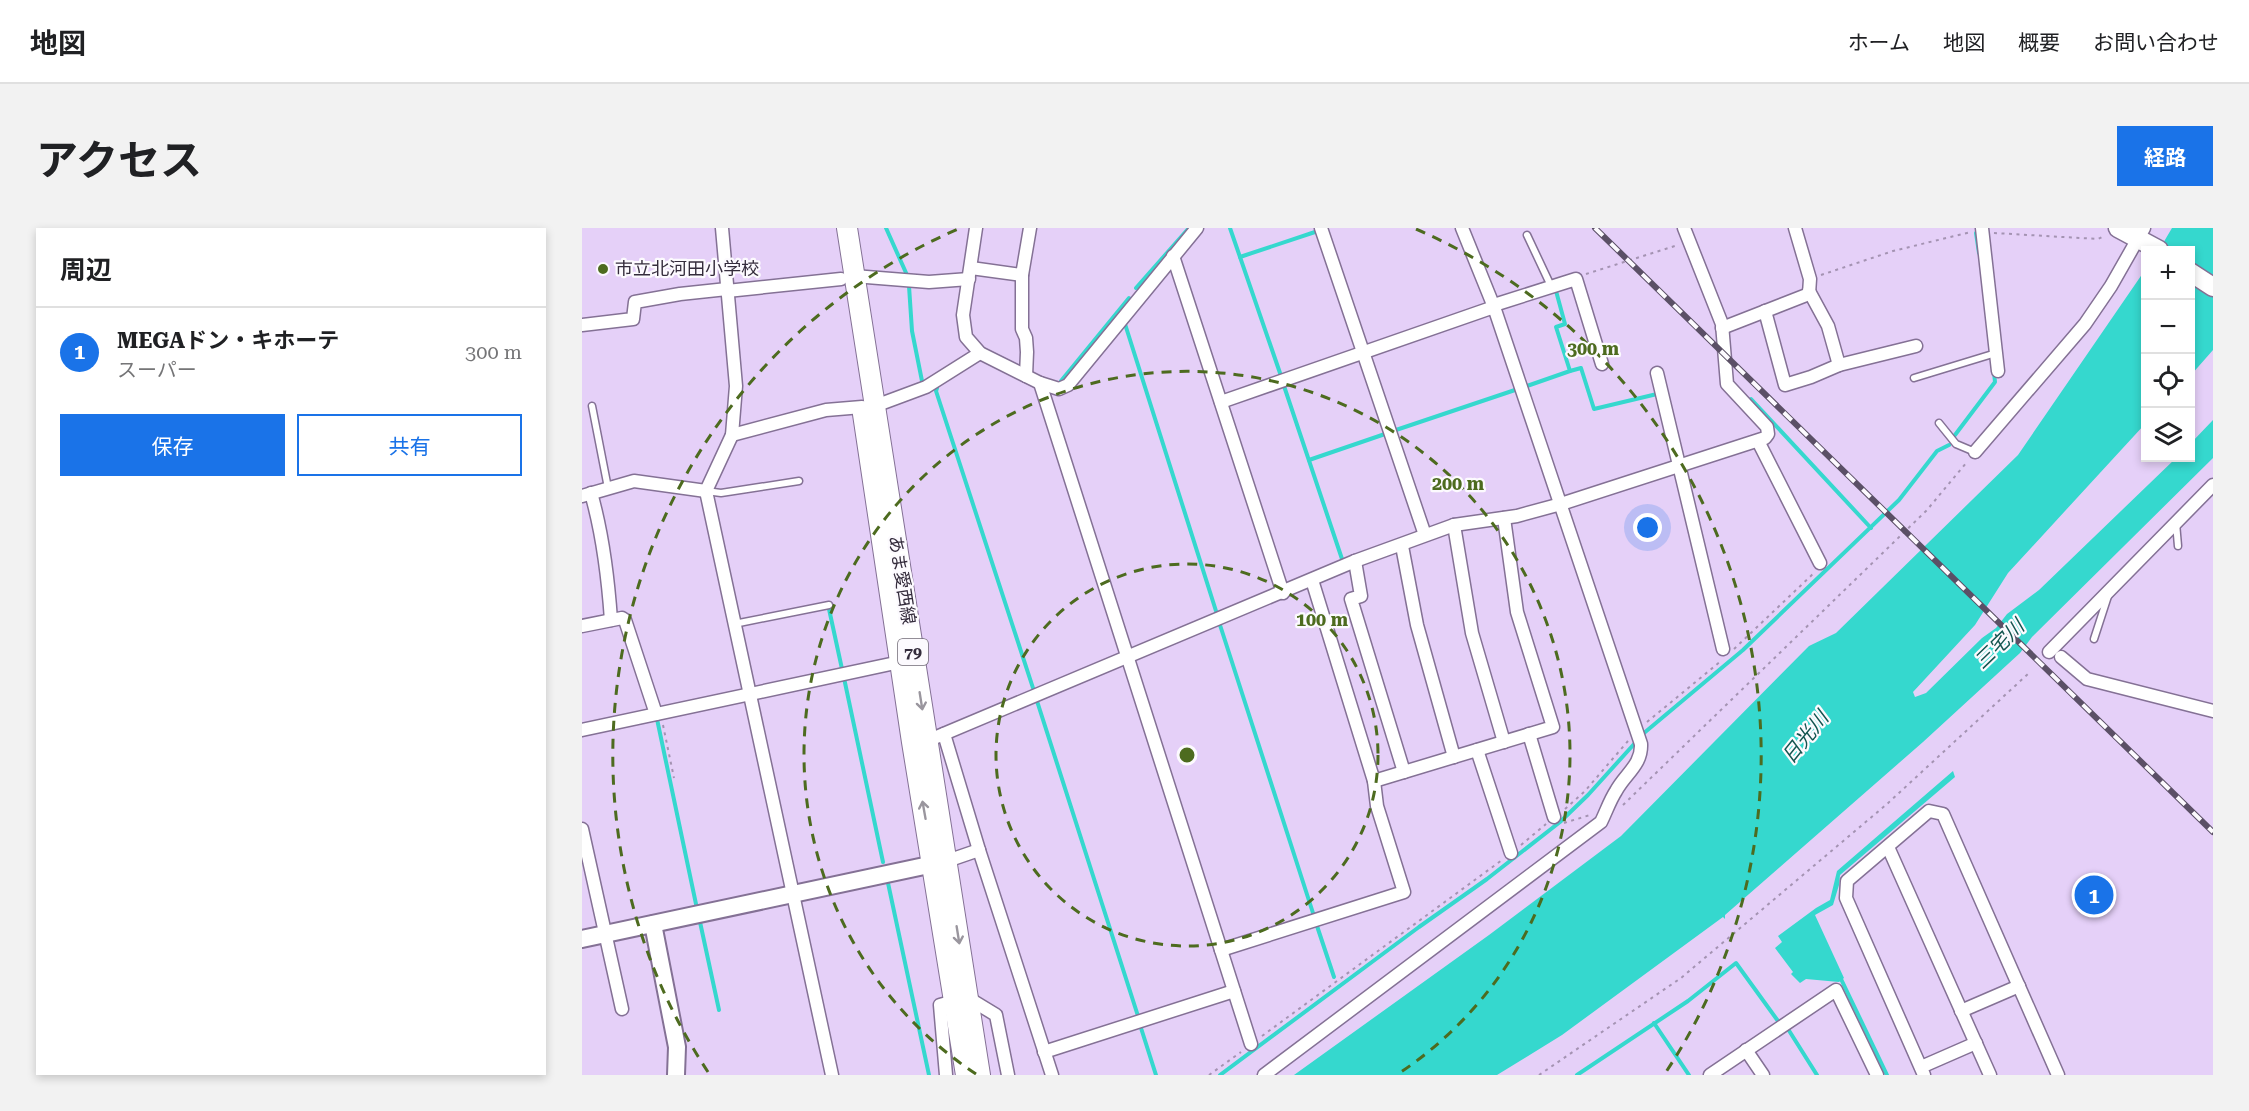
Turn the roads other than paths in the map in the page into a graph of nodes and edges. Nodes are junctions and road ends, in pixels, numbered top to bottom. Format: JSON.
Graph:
{"nodes":[{"id":1,"x":722,"y":228,"type":"edge"},
{"id":2,"x":834,"y":228,"type":"edge"},
{"id":3,"x":847,"y":228,"type":"edge"},
{"id":4,"x":976,"y":228,"type":"edge"},
{"id":5,"x":1030,"y":228,"type":"edge"},
{"id":6,"x":1197,"y":228,"type":"edge"},
{"id":7,"x":1321,"y":228,"type":"edge"},
{"id":8,"x":1462,"y":228,"type":"edge"},
{"id":9,"x":1684,"y":228,"type":"edge"},
{"id":10,"x":1795,"y":228,"type":"edge"},
{"id":11,"x":2118,"y":228,"type":"edge"},
{"id":12,"x":1982,"y":230,"type":"edge"},
{"id":13,"x":1527,"y":235,"type":"dead end"},
{"id":14,"x":2144,"y":241,"type":"edge"},
{"id":15,"x":1173,"y":256,"type":"junction"},
{"id":16,"x":970,"y":273,"type":"junction"},
{"id":17,"x":1022,"y":275,"type":"junction"},
{"id":18,"x":2195,"y":275,"type":"edge"},
{"id":19,"x":847,"y":278,"type":"junction"},
{"id":20,"x":1809,"y":285,"type":"junction"},
{"id":21,"x":1551,"y":287,"type":"junction"},
{"id":22,"x":2213,"y":287,"type":"edge"},
{"id":23,"x":727,"y":290,"type":"junction"},
{"id":24,"x":1494,"y":306,"type":"junction"},
{"id":25,"x":1765,"y":311,"type":"junction"},
{"id":26,"x":582,"y":325,"type":"edge"},
{"id":27,"x":1722,"y":328,"type":"junction"},
{"id":28,"x":1916,"y":346,"type":"dead end"},
{"id":29,"x":980,"y":352,"type":"junction"},
{"id":30,"x":1364,"y":353,"type":"junction"},
{"id":31,"x":1996,"y":353,"type":"junction"},
{"id":32,"x":1602,"y":364,"type":"dead end"},
{"id":33,"x":1839,"y":365,"type":"junction"},
{"id":34,"x":1998,"y":371,"type":"dead end"},
{"id":35,"x":1657,"y":373,"type":"dead end"},
{"id":36,"x":1026,"y":376,"type":"junction"},
{"id":37,"x":1914,"y":378,"type":"dead end"},
{"id":38,"x":1040,"y":383,"type":"junction"},
{"id":39,"x":1221,"y":402,"type":"junction"},
{"id":40,"x":592,"y":406,"type":"dead end"},
{"id":41,"x":869,"y":406,"type":"junction"},
{"id":42,"x":1939,"y":423,"type":"dead end"},
{"id":43,"x":732,"y":435,"type":"junction"},
{"id":44,"x":1758,"y":441,"type":"junction"},
{"id":45,"x":1975,"y":452,"type":"joint"},
{"id":46,"x":1679,"y":466,"type":"junction"},
{"id":47,"x":799,"y":481,"type":"dead end"},
{"id":48,"x":2213,"y":485,"type":"edge"},
{"id":49,"x":608,"y":488,"type":"junction"},
{"id":50,"x":706,"y":491,"type":"junction"},
{"id":51,"x":587,"y":495,"type":"edge"},
{"id":52,"x":1561,"y":504,"type":"junction"},
{"id":53,"x":1504,"y":518,"type":"junction"},
{"id":54,"x":2176,"y":523,"type":"junction"},
{"id":55,"x":1454,"y":525,"type":"junction"},
{"id":56,"x":1425,"y":535,"type":"junction"},
{"id":57,"x":1402,"y":546,"type":"junction"},
{"id":58,"x":2178,"y":546,"type":"dead end"},
{"id":59,"x":1355,"y":561,"type":"junction"},
{"id":60,"x":1820,"y":563,"type":"road end"},
{"id":61,"x":1312,"y":580,"type":"junction"},
{"id":62,"x":1283,"y":592,"type":"junction"},
{"id":63,"x":2109,"y":592,"type":"junction"},
{"id":64,"x":829,"y":605,"type":"dead end"},
{"id":65,"x":611,"y":620,"type":"junction"},
{"id":66,"x":734,"y":624,"type":"junction"},
{"id":67,"x":582,"y":626,"type":"edge"},
{"id":68,"x":2094,"y":639,"type":"dead end"},
{"id":69,"x":1727,"y":652,"type":"road end"},
{"id":70,"x":1128,"y":658,"type":"junction"},
{"id":71,"x":900,"y":662,"type":"junction"},
{"id":72,"x":749,"y":694,"type":"junction"},
{"id":73,"x":2213,"y":711,"type":"edge"},
{"id":74,"x":659,"y":714,"type":"junction"},
{"id":75,"x":582,"y":730,"type":"edge"},
{"id":76,"x":1529,"y":734,"type":"junction"},
{"id":77,"x":935,"y":737,"type":"junction"},
{"id":78,"x":1504,"y":742,"type":"junction"},
{"id":79,"x":1477,"y":750,"type":"junction"},
{"id":80,"x":1454,"y":757,"type":"junction"},
{"id":81,"x":1404,"y":772,"type":"junction"},
{"id":82,"x":1374,"y":781,"type":"junction"},
{"id":83,"x":1558,"y":821,"type":"road end"},
{"id":84,"x":582,"y":829,"type":"edge"},
{"id":85,"x":1888,"y":847,"type":"junction"},
{"id":86,"x":979,"y":850,"type":"junction"},
{"id":87,"x":1511,"y":853,"type":"road end"},
{"id":88,"x":940,"y":862,"type":"junction"},
{"id":89,"x":793,"y":894,"type":"junction"},
{"id":90,"x":653,"y":924,"type":"junction"},
{"id":91,"x":606,"y":934,"type":"junction"},
{"id":92,"x":582,"y":939,"type":"edge"},
{"id":93,"x":1221,"y":950,"type":"junction"},
{"id":94,"x":2019,"y":986,"type":"junction"},
{"id":95,"x":1234,"y":991,"type":"junction"},
{"id":96,"x":961,"y":999,"type":"junction"},
{"id":97,"x":622,"y":1009,"type":"dead end"},
{"id":98,"x":1961,"y":1011,"type":"junction"},
{"id":99,"x":1976,"y":1043,"type":"junction"},
{"id":100,"x":1251,"y":1044,"type":"road end"},
{"id":101,"x":1746,"y":1050,"type":"junction"},
{"id":102,"x":1044,"y":1052,"type":"junction"},
{"id":103,"x":1922,"y":1071,"type":"edge"},
{"id":104,"x":676,"y":1075,"type":"edge"},
{"id":105,"x":832,"y":1075,"type":"edge"},
{"id":106,"x":946,"y":1075,"type":"edge"},
{"id":107,"x":966,"y":1075,"type":"edge"},
{"id":108,"x":980,"y":1075,"type":"edge"},
{"id":109,"x":1008,"y":1075,"type":"edge"},
{"id":110,"x":1052,"y":1075,"type":"edge"},
{"id":111,"x":1264,"y":1075,"type":"edge"},
{"id":112,"x":1710,"y":1075,"type":"edge"},
{"id":113,"x":1762,"y":1075,"type":"edge"},
{"id":114,"x":1877,"y":1075,"type":"edge"},
{"id":115,"x":1990,"y":1075,"type":"edge"},
{"id":116,"x":2058,"y":1075,"type":"edge"}],
"edges":[{"from":1,"to":23,"type":"street"},
{"from":2,"to":19,"type":"main road","name":"あま愛西線","number":"79"},
{"from":3,"to":19,"type":"main road","name":"あま愛西線","number":"79"},
{"from":4,"to":16,"type":"street"},
{"from":5,"to":17,"type":"street"},
{"from":6,"to":15,"type":"street"},
{"from":7,"to":30,"type":"street"},
{"from":8,"to":24,"type":"street"},
{"from":9,"to":27,"type":"street"},
{"from":10,"to":20,"type":"street"},
{"from":11,"to":14,"type":"main road"},
{"from":12,"to":31,"type":"street"},
{"from":13,"to":21,"type":"lane"},
{"from":14,"to":45,"type":"street"},
{"from":15,"to":38,"type":"street"},
{"from":15,"to":39,"type":"street"},
{"from":16,"to":17,"type":"street"},
{"from":16,"to":19,"type":"street"},
{"from":16,"to":29,"type":"street"},
{"from":17,"to":36,"type":"street"},
{"from":18,"to":22,"type":"main road"},
{"from":19,"to":23,"type":"street"},
{"from":19,"to":41,"type":"main road","name":"あま愛西線","number":"79"},
{"from":20,"to":25,"type":"street"},
{"from":20,"to":33,"type":"street"},
{"from":21,"to":24,"type":"street"},
{"from":21,"to":32,"type":"street"},
{"from":23,"to":26,"type":"street"},
{"from":23,"to":43,"type":"street"},
{"from":24,"to":30,"type":"street"},
{"from":24,"to":52,"type":"street"},
{"from":25,"to":27,"type":"street"},
{"from":25,"to":33,"type":"street"},
{"from":27,"to":44,"type":"street"},
{"from":28,"to":33,"type":"street"},
{"from":29,"to":36,"type":"street"},
{"from":29,"to":41,"type":"street"},
{"from":30,"to":39,"type":"street"},
{"from":30,"to":56,"type":"street"},
{"from":31,"to":34,"type":"street"},
{"from":31,"to":37,"type":"lane"},
{"from":35,"to":46,"type":"street"},
{"from":36,"to":38,"type":"street"},
{"from":38,"to":70,"type":"street"},
{"from":39,"to":62,"type":"street"},
{"from":40,"to":49,"type":"lane"},
{"from":41,"to":43,"type":"street"},
{"from":41,"to":71,"type":"main road","name":"あま愛西線","number":"79"},
{"from":41,"to":77,"type":"main road","name":"あま愛西線","number":"79","one_way":true},
{"from":42,"to":45,"type":"lane"},
{"from":43,"to":50,"type":"street"},
{"from":44,"to":46,"type":"street"},
{"from":44,"to":60,"type":"street"},
{"from":46,"to":52,"type":"street"},
{"from":46,"to":69,"type":"street"},
{"from":47,"to":50,"type":"lane"},
{"from":48,"to":54,"type":"street"},
{"from":49,"to":50,"type":"street"},
{"from":49,"to":51,"type":"street"},
{"from":50,"to":66,"type":"street"},
{"from":51,"to":65,"type":"street"},
{"from":52,"to":53,"type":"street"},
{"from":52,"to":111,"type":"street"},
{"from":53,"to":55,"type":"street"},
{"from":53,"to":76,"type":"street"},
{"from":54,"to":58,"type":"lane"},
{"from":54,"to":63,"type":"street"},
{"from":55,"to":56,"type":"street"},
{"from":55,"to":78,"type":"street"},
{"from":56,"to":57,"type":"street"},
{"from":57,"to":59,"type":"street"},
{"from":57,"to":80,"type":"street"},
{"from":59,"to":61,"type":"street"},
{"from":59,"to":81,"type":"street"},
{"from":61,"to":62,"type":"street"},
{"from":61,"to":82,"type":"street"},
{"from":62,"to":70,"type":"street"},
{"from":63,"to":68,"type":"lane"},
{"from":63,"to":73,"type":"street"},
{"from":64,"to":66,"type":"lane"},
{"from":65,"to":67,"type":"street"},
{"from":65,"to":74,"type":"street"},
{"from":66,"to":72,"type":"street"},
{"from":70,"to":77,"type":"street"},
{"from":70,"to":93,"type":"street"},
{"from":71,"to":72,"type":"street"},
{"from":88,"to":71,"type":"main road","name":"あま愛西線","number":"79","one_way":true},
{"from":72,"to":74,"type":"street"},
{"from":72,"to":89,"type":"street"},
{"from":74,"to":75,"type":"street"},
{"from":76,"to":78,"type":"street"},
{"from":76,"to":83,"type":"street"},
{"from":77,"to":86,"type":"street"},
{"from":77,"to":88,"type":"main road","name":"あま愛西線","number":"79"},
{"from":78,"to":79,"type":"street"},
{"from":79,"to":80,"type":"street"},
{"from":79,"to":87,"type":"street"},
{"from":80,"to":81,"type":"street"},
{"from":81,"to":82,"type":"street"},
{"from":82,"to":93,"type":"street"},
{"from":84,"to":91,"type":"street"},
{"from":85,"to":94,"type":"street"},
{"from":85,"to":98,"type":"street"},
{"from":85,"to":103,"type":"street"},
{"from":86,"to":88,"type":"street"},
{"from":86,"to":102,"type":"street"},
{"from":88,"to":89,"type":"street"},
{"from":88,"to":96,"type":"main road","name":"あま愛西線","number":"79"},
{"from":89,"to":90,"type":"street"},
{"from":89,"to":105,"type":"street"},
{"from":90,"to":91,"type":"street"},
{"from":90,"to":104,"type":"street"},
{"from":91,"to":92,"type":"street"},
{"from":91,"to":97,"type":"street"},
{"from":93,"to":95,"type":"street"},
{"from":94,"to":98,"type":"street"},
{"from":94,"to":116,"type":"street"},
{"from":95,"to":100,"type":"street"},
{"from":95,"to":102,"type":"street"},
{"from":96,"to":106,"type":"street"},
{"from":96,"to":107,"type":"main road","name":"あま愛西線","number":"79"},
{"from":96,"to":108,"type":"main road","name":"あま愛西線","number":"79"},
{"from":96,"to":109,"type":"street"},
{"from":98,"to":99,"type":"street"},
{"from":99,"to":103,"type":"street"},
{"from":99,"to":115,"type":"street"},
{"from":101,"to":112,"type":"street"},
{"from":101,"to":113,"type":"street"},
{"from":101,"to":114,"type":"street"},
{"from":102,"to":110,"type":"street"}]}
